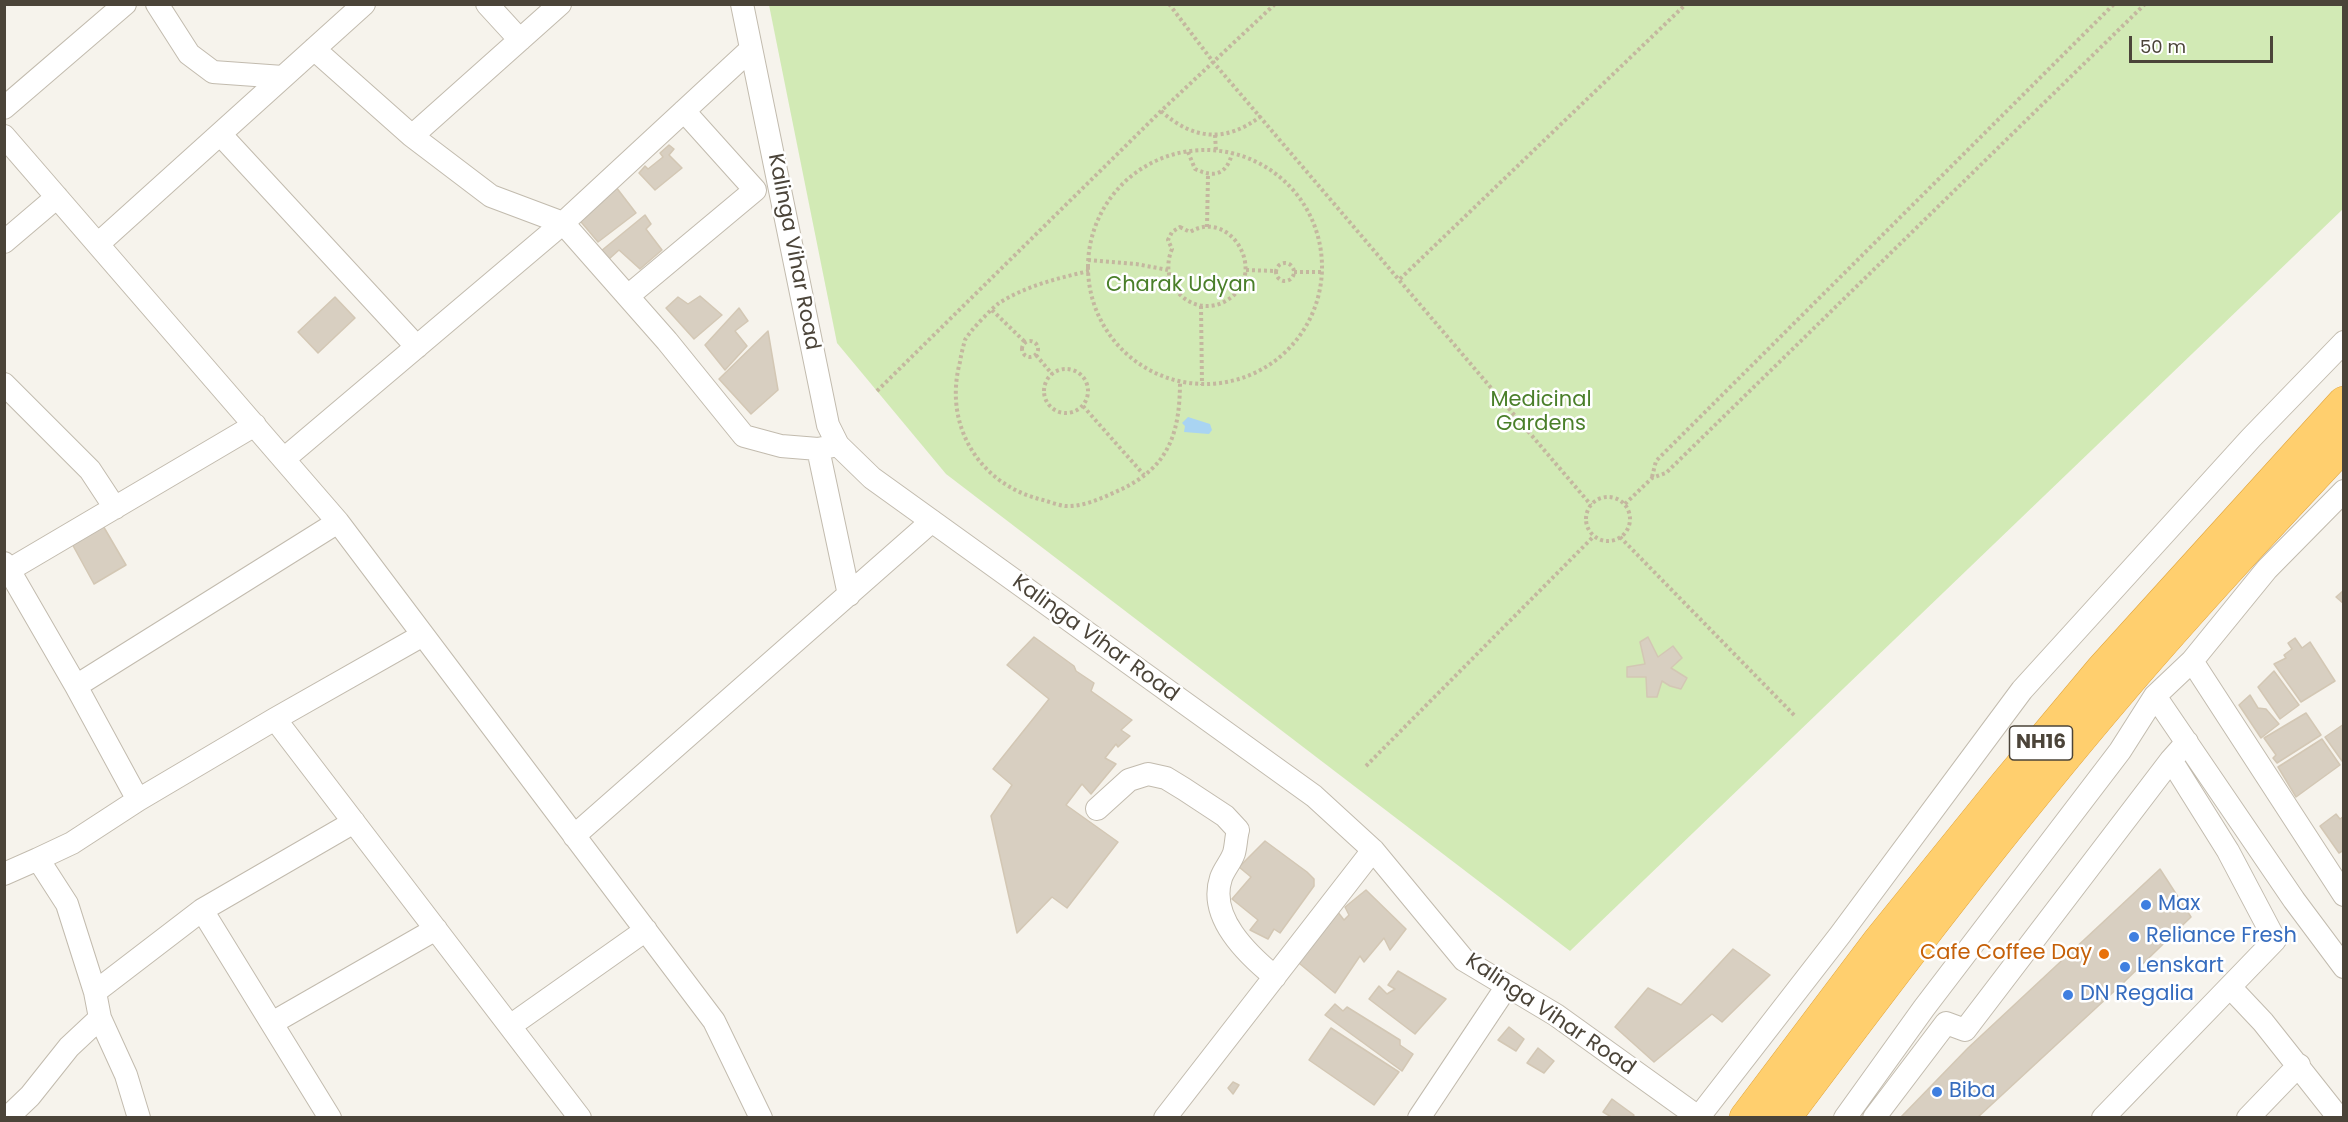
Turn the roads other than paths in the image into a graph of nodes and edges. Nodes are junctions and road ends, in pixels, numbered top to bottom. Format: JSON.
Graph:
{"nodes":[{"id":1,"x":125,"y":4,"type":"edge"},
{"id":2,"x":157,"y":4,"type":"edge"},
{"id":3,"x":364,"y":4,"type":"edge"},
{"id":4,"x":487,"y":4,"type":"edge"},
{"id":5,"x":560,"y":4,"type":"edge"},
{"id":6,"x":742,"y":4,"type":"edge"},
{"id":7,"x":520,"y":40,"type":"junction"},
{"id":8,"x":314,"y":49,"type":"junction"},
{"id":9,"x":752,"y":49,"type":"junction"},
{"id":10,"x":283,"y":77,"type":"junction"},
{"id":11,"x":4,"y":108,"type":"edge"},
{"id":12,"x":684,"y":111,"type":"junction"},
{"id":13,"x":220,"y":134,"type":"junction"},
{"id":14,"x":412,"y":135,"type":"junction"},
{"id":15,"x":4,"y":136,"type":"edge"},
{"id":16,"x":57,"y":197,"type":"junction"},
{"id":17,"x":563,"y":223,"type":"junction"},
{"id":18,"x":4,"y":242,"type":"edge"},
{"id":19,"x":98,"y":244,"type":"junction"},
{"id":20,"x":628,"y":296,"type":"junction"},
{"id":21,"x":2343,"y":342,"type":"edge"},
{"id":22,"x":417,"y":347,"type":"junction"},
{"id":23,"x":4,"y":384,"type":"edge"},
{"id":24,"x":2343,"y":403,"type":"edge"},
{"id":25,"x":255,"y":425,"type":"junction"},
{"id":26,"x":2343,"y":444,"type":"edge"},
{"id":27,"x":828,"y":447,"type":"junction"},
{"id":28,"x":284,"y":459,"type":"junction"},
{"id":29,"x":2343,"y":491,"type":"edge"},
{"id":30,"x":115,"y":508,"type":"junction"},
{"id":31,"x":338,"y":522,"type":"junction"},
{"id":32,"x":932,"y":522,"type":"junction"},
{"id":33,"x":7,"y":566,"type":"edge"},
{"id":34,"x":849,"y":595,"type":"junction"},
{"id":35,"x":423,"y":635,"type":"junction"},
{"id":36,"x":2192,"y":661,"type":"junction"},
{"id":37,"x":76,"y":686,"type":"junction"},
{"id":38,"x":2155,"y":696,"type":"junction"},
{"id":39,"x":275,"y":719,"type":"junction"},
{"id":40,"x":2187,"y":742,"type":"junction"},
{"id":41,"x":2171,"y":760,"type":"junction"},
{"id":42,"x":138,"y":800,"type":"junction"},
{"id":43,"x":1097,"y":809,"type":"dead end"},
{"id":44,"x":354,"y":822,"type":"junction"},
{"id":45,"x":574,"y":836,"type":"junction"},
{"id":46,"x":1373,"y":850,"type":"junction"},
{"id":47,"x":38,"y":859,"type":"junction"},
{"id":48,"x":7,"y":867,"type":"edge"},
{"id":49,"x":2343,"y":895,"type":"edge"},
{"id":50,"x":202,"y":910,"type":"junction"},
{"id":51,"x":436,"y":930,"type":"junction"},
{"id":52,"x":646,"y":930,"type":"junction"},
{"id":53,"x":2343,"y":967,"type":"edge"},
{"id":54,"x":1275,"y":977,"type":"junction"},
{"id":55,"x":1507,"y":986,"type":"junction"},
{"id":56,"x":2230,"y":987,"type":"junction"},
{"id":57,"x":95,"y":992,"type":"junction"},
{"id":58,"x":100,"y":1018,"type":"junction"},
{"id":59,"x":272,"y":1023,"type":"junction"},
{"id":60,"x":510,"y":1026,"type":"junction"},
{"id":61,"x":2299,"y":1065,"type":"junction"},
{"id":62,"x":1763,"y":1112,"type":"edge"},
{"id":63,"x":1698,"y":1117,"type":"edge"},
{"id":64,"x":7,"y":1118,"type":"edge"},
{"id":65,"x":139,"y":1118,"type":"edge"},
{"id":66,"x":330,"y":1118,"type":"edge"},
{"id":67,"x":580,"y":1118,"type":"edge"},
{"id":68,"x":761,"y":1118,"type":"edge"},
{"id":69,"x":1165,"y":1118,"type":"edge"},
{"id":70,"x":1419,"y":1118,"type":"edge"},
{"id":71,"x":1845,"y":1118,"type":"edge"},
{"id":72,"x":1874,"y":1118,"type":"edge"},
{"id":73,"x":2103,"y":1118,"type":"edge"},
{"id":74,"x":2248,"y":1118,"type":"edge"},
{"id":75,"x":2338,"y":1118,"type":"edge"}],
"edges":[{"from":1,"to":11,"type":"street"},
{"from":2,"to":10,"type":"street"},
{"from":3,"to":8,"type":"street"},
{"from":4,"to":7,"type":"street"},
{"from":5,"to":7,"type":"street"},
{"from":6,"to":9,"type":"street","name":"Kalinga Vihar Road"},
{"from":7,"to":14,"type":"street"},
{"from":8,"to":10,"type":"street"},
{"from":8,"to":14,"type":"street"},
{"from":9,"to":12,"type":"street"},
{"from":9,"to":27,"type":"street","name":"Kalinga Vihar Road"},
{"from":10,"to":13,"type":"street"},
{"from":12,"to":17,"type":"street"},
{"from":12,"to":20,"type":"street"},
{"from":13,"to":19,"type":"street"},
{"from":13,"to":22,"type":"street"},
{"from":14,"to":17,"type":"street"},
{"from":15,"to":16,"type":"street"},
{"from":16,"to":18,"type":"street"},
{"from":16,"to":19,"type":"street"},
{"from":17,"to":20,"type":"street"},
{"from":17,"to":22,"type":"street"},
{"from":19,"to":25,"type":"street"},
{"from":20,"to":27,"type":"street"},
{"from":21,"to":63,"type":"street"},
{"from":22,"to":28,"type":"street"},
{"from":23,"to":30,"type":"street"},
{"from":24,"to":62,"type":"highway","number":"NH16"},
{"from":25,"to":28,"type":"street"},
{"from":25,"to":30,"type":"street"},
{"from":26,"to":62,"type":"highway","number":"NH16"},
{"from":27,"to":32,"type":"street","name":"Kalinga Vihar Road"},
{"from":27,"to":34,"type":"street"},
{"from":28,"to":31,"type":"street"},
{"from":29,"to":36,"type":"street"},
{"from":30,"to":33,"type":"street"},
{"from":31,"to":35,"type":"street"},
{"from":31,"to":37,"type":"street"},
{"from":32,"to":34,"type":"street"},
{"from":32,"to":46,"type":"street","name":"Kalinga Vihar Road"},
{"from":33,"to":37,"type":"street"},
{"from":34,"to":45,"type":"street"},
{"from":35,"to":39,"type":"street"},
{"from":35,"to":45,"type":"street"},
{"from":36,"to":38,"type":"street"},
{"from":36,"to":49,"type":"street"},
{"from":37,"to":42,"type":"street"},
{"from":38,"to":40,"type":"street"},
{"from":38,"to":71,"type":"street"},
{"from":39,"to":42,"type":"street"},
{"from":39,"to":44,"type":"street"},
{"from":40,"to":41,"type":"street"},
{"from":40,"to":53,"type":"street"},
{"from":41,"to":56,"type":"street"},
{"from":41,"to":72,"type":"street"},
{"from":42,"to":47,"type":"street"},
{"from":43,"to":54,"type":"street"},
{"from":44,"to":50,"type":"street"},
{"from":44,"to":51,"type":"street"},
{"from":45,"to":52,"type":"street"},
{"from":46,"to":54,"type":"street"},
{"from":46,"to":55,"type":"street","name":"Kalinga Vihar Road"},
{"from":47,"to":48,"type":"street"},
{"from":47,"to":57,"type":"street"},
{"from":50,"to":57,"type":"street"},
{"from":50,"to":59,"type":"street"},
{"from":51,"to":59,"type":"street"},
{"from":51,"to":60,"type":"street"},
{"from":52,"to":60,"type":"street"},
{"from":52,"to":68,"type":"street"},
{"from":54,"to":69,"type":"street"},
{"from":55,"to":63,"type":"street","name":"Kalinga Vihar Road"},
{"from":55,"to":70,"type":"street"},
{"from":56,"to":61,"type":"street"},
{"from":56,"to":73,"type":"street"},
{"from":57,"to":58,"type":"street"},
{"from":58,"to":64,"type":"street"},
{"from":58,"to":65,"type":"street"},
{"from":59,"to":66,"type":"street"},
{"from":60,"to":67,"type":"street"},
{"from":61,"to":74,"type":"street"},
{"from":61,"to":75,"type":"street"}]}
